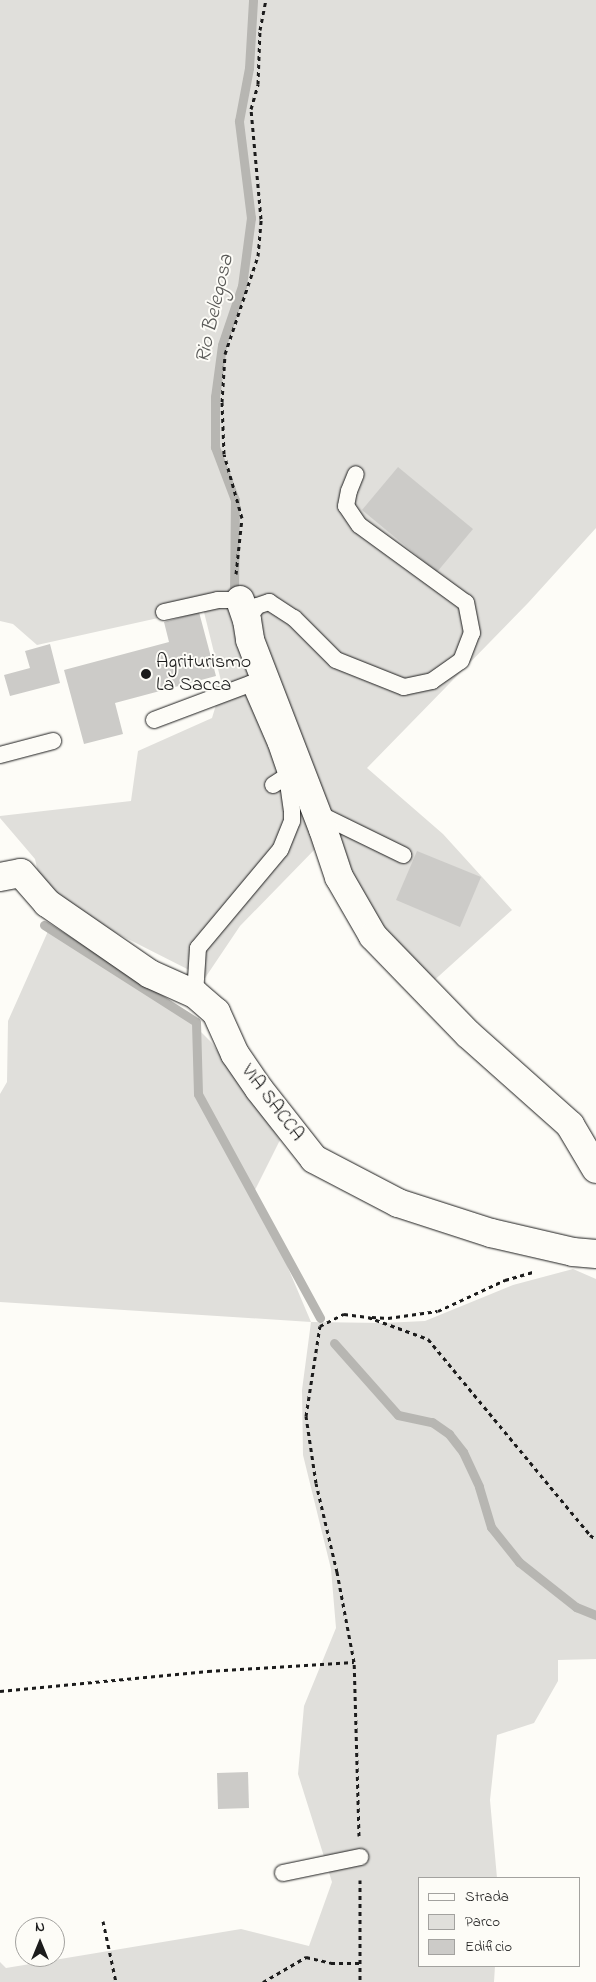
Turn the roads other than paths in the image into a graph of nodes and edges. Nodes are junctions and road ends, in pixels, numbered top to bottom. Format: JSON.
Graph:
{"nodes":[{"id":1,"x":356,"y":474,"type":"dead end"},
{"id":2,"x":244,"y":610,"type":"junction"},
{"id":3,"x":164,"y":612,"type":"dead end"},
{"id":4,"x":154,"y":720,"type":"dead end"},
{"id":5,"x":53,"y":741,"type":"dead end"},
{"id":6,"x":0,"y":755,"type":"edge"},
{"id":7,"x":287,"y":776,"type":"junction"},
{"id":8,"x":272,"y":785,"type":"dead end"},
{"id":9,"x":317,"y":813,"type":"junction"},
{"id":10,"x":403,"y":855,"type":"dead end"},
{"id":11,"x":0,"y":877,"type":"edge"},
{"id":12,"x":195,"y":994,"type":"junction"},
{"id":13,"x":596,"y":1169,"type":"edge"},
{"id":14,"x":596,"y":1254,"type":"edge"},
{"id":15,"x":360,"y":1857,"type":"road end"},
{"id":16,"x":283,"y":1873,"type":"dead end"}],
"edges":[{"from":1,"to":2,"type":"lane"},
{"from":2,"to":3,"type":"lane"},
{"from":2,"to":9,"type":"street"},
{"from":4,"to":7,"type":"lane"},
{"from":5,"to":6,"type":"lane"},
{"from":7,"to":8,"type":"lane"},
{"from":7,"to":12,"type":"lane"},
{"from":9,"to":10,"type":"lane"},
{"from":9,"to":13,"type":"street"},
{"from":11,"to":12,"type":"street","name":"VIA SACCA"},
{"from":12,"to":14,"type":"street","name":"VIA SACCA"},
{"from":15,"to":16,"type":"lane"}]}
